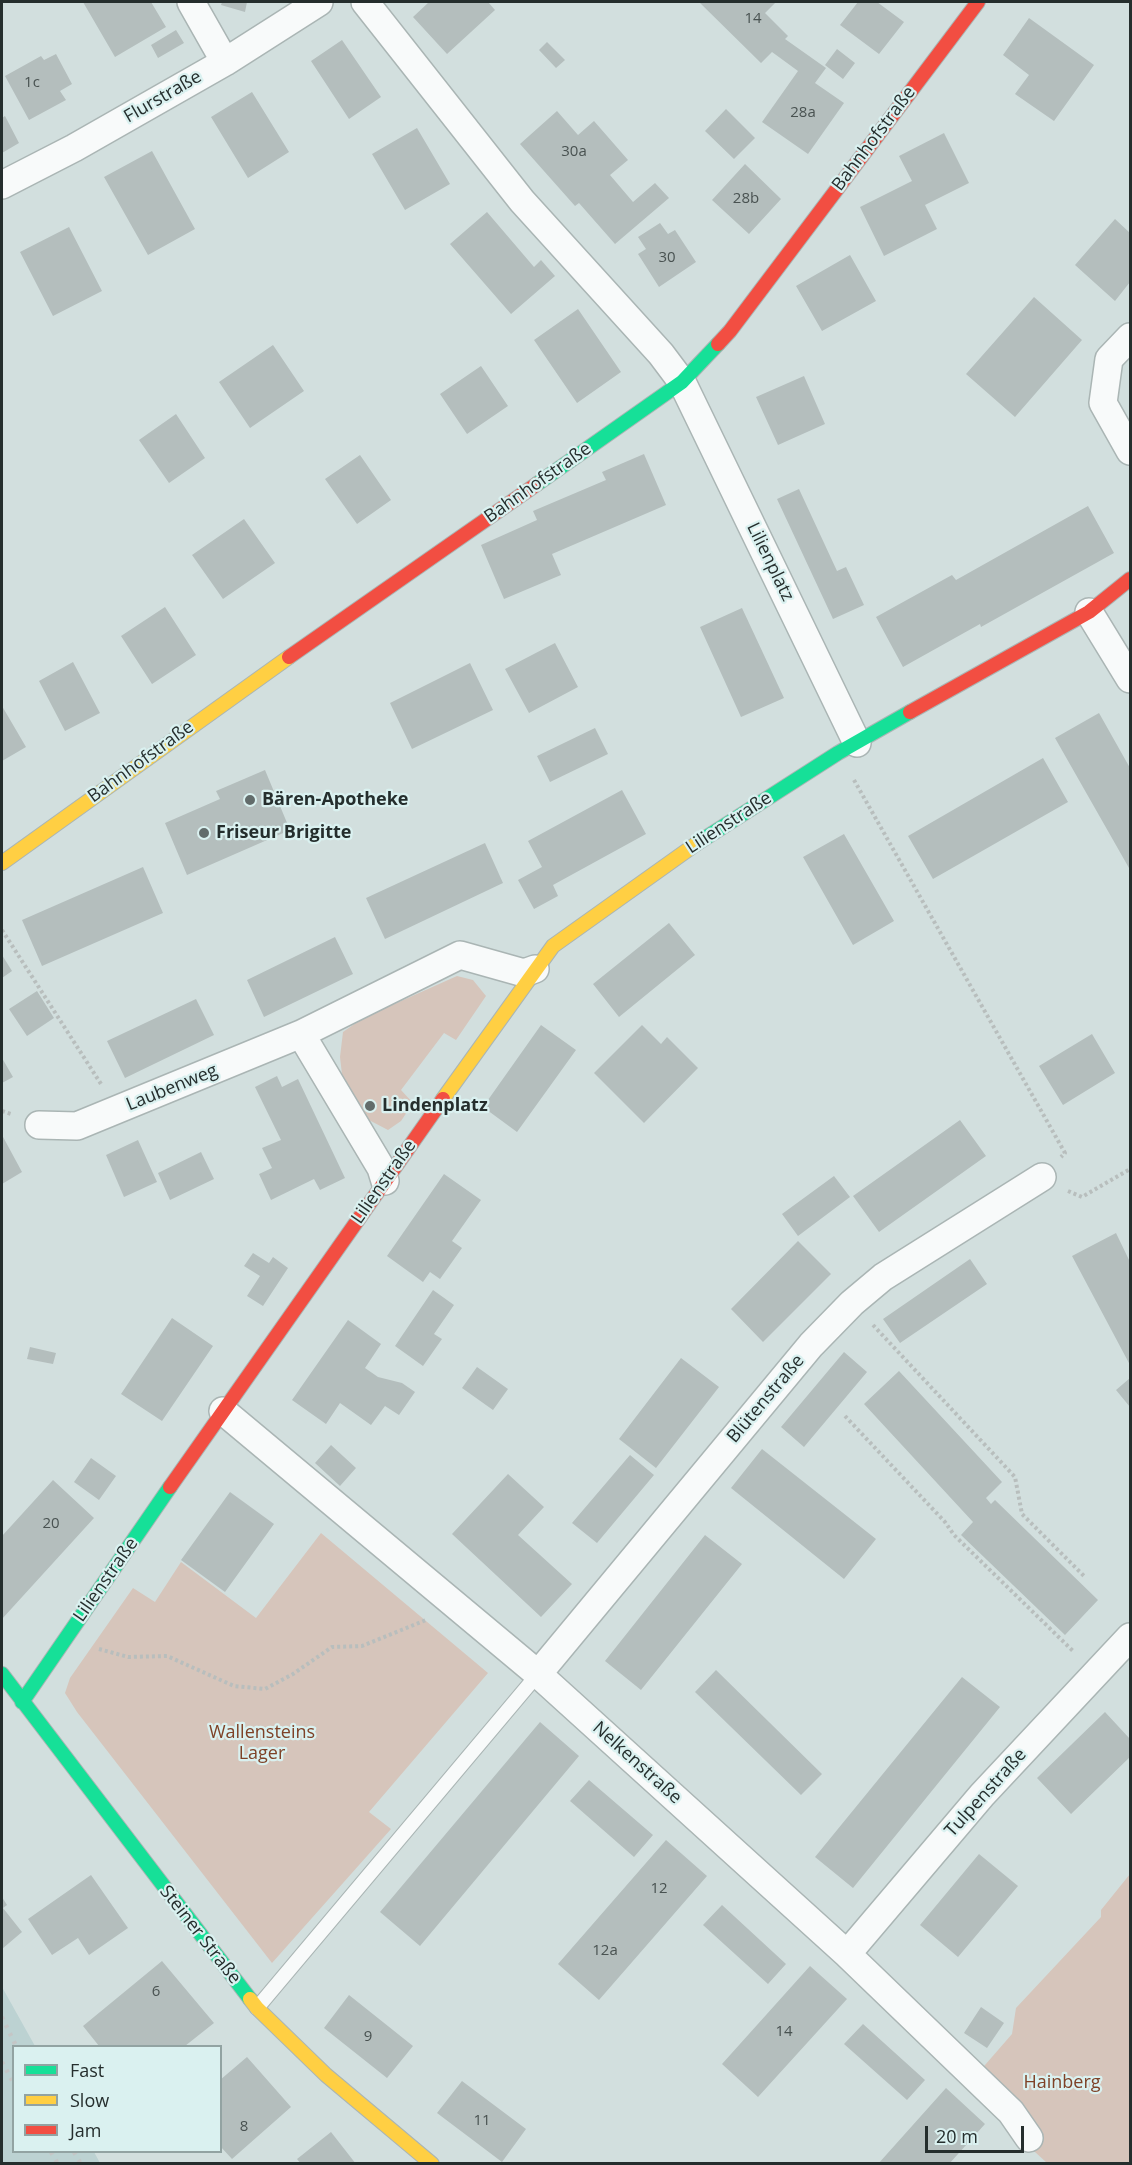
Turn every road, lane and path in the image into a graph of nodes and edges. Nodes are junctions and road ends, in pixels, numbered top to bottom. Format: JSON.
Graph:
{"nodes":[{"id":1,"x":191,"y":2,"type":"edge"},
{"id":2,"x":319,"y":2,"type":"edge"},
{"id":3,"x":365,"y":2,"type":"edge"},
{"id":4,"x":978,"y":2,"type":"edge"},
{"id":5,"x":225,"y":62,"type":"junction"},
{"id":6,"x":2,"y":185,"type":"edge"},
{"id":7,"x":1131,"y":337,"type":"edge"},
{"id":8,"x":682,"y":382,"type":"junction"},
{"id":9,"x":1131,"y":451,"type":"edge"},
{"id":10,"x":1131,"y":579,"type":"edge"},
{"id":11,"x":1089,"y":612,"type":"junction"},
{"id":12,"x":1131,"y":680,"type":"edge"},
{"id":13,"x":848,"y":748,"type":"junction"},
{"id":14,"x":2,"y":860,"type":"edge"},
{"id":15,"x":2,"y":930,"type":"edge"},
{"id":16,"x":534,"y":969,"type":"junction"},
{"id":17,"x":301,"y":1035,"type":"junction"},
{"id":18,"x":118,"y":1110,"type":"junction"},
{"id":19,"x":39,"y":1125,"type":"dead end"},
{"id":20,"x":1131,"y":1169,"type":"edge"},
{"id":21,"x":1041,"y":1177,"type":"junction"},
{"id":22,"x":385,"y":1180,"type":"junction"},
{"id":23,"x":852,"y":1303,"type":"junction"},
{"id":24,"x":223,"y":1411,"type":"junction"},
{"id":25,"x":845,"y":1416,"type":"dead end"},
{"id":26,"x":1084,"y":1576,"type":"dead end"},
{"id":27,"x":456,"y":1605,"type":"junction"},
{"id":28,"x":1131,"y":1637,"type":"edge"},
{"id":29,"x":63,"y":1642,"type":"junction"},
{"id":30,"x":1098,"y":1671,"type":"junction"},
{"id":31,"x":2,"y":1674,"type":"edge"},
{"id":32,"x":538,"y":1674,"type":"junction"},
{"id":33,"x":22,"y":1702,"type":"junction"},
{"id":34,"x":847,"y":1954,"type":"junction"},
{"id":35,"x":257,"y":2008,"type":"junction"},
{"id":36,"x":1029,"y":2138,"type":"dead end"},
{"id":37,"x":432,"y":2163,"type":"edge"}],
"edges":[{"from":1,"to":5,"type":"street"},
{"from":2,"to":5,"type":"street","name":"Flurstraße"},
{"from":3,"to":8,"type":"street","name":"Lilienplatz"},
{"from":4,"to":8,"type":"street","name":"Bahnhofstraße"},
{"from":5,"to":6,"type":"street","name":"Flurstraße"},
{"from":7,"to":9,"type":"street"},
{"from":8,"to":13,"type":"street","name":"Lilienplatz"},
{"from":8,"to":14,"type":"street","name":"Bahnhofstraße"},
{"from":10,"to":11,"type":"street"},
{"from":11,"to":12,"type":"street"},
{"from":11,"to":13,"type":"street"},
{"from":13,"to":16,"type":"street","name":"Lilienstraße"},
{"from":13,"to":21,"type":"path"},
{"from":15,"to":18,"type":"path"},
{"from":16,"to":17,"type":"street"},
{"from":16,"to":22,"type":"street","name":"Lilienstraße"},
{"from":17,"to":18,"type":"street","name":"Laubenweg"},
{"from":17,"to":22,"type":"street"},
{"from":18,"to":19,"type":"street","name":"Laubenweg"},
{"from":20,"to":21,"type":"path"},
{"from":21,"to":23,"type":"street","name":"Blütenstraße"},
{"from":22,"to":24,"type":"street","name":"Lilienstraße"},
{"from":23,"to":26,"type":"path"},
{"from":23,"to":32,"type":"street","name":"Blütenstraße"},
{"from":24,"to":27,"type":"street","name":"Nelkenstraße"},
{"from":24,"to":29,"type":"street","name":"Lilienstraße"},
{"from":25,"to":30,"type":"path"},
{"from":27,"to":29,"type":"path"},
{"from":27,"to":32,"type":"street","name":"Nelkenstraße"},
{"from":28,"to":30,"type":"street","name":"Tulpenstraße"},
{"from":29,"to":33,"type":"street","name":"Lilienstraße"},
{"from":30,"to":34,"type":"street","name":"Tulpenstraße"},
{"from":31,"to":33,"type":"street","name":"Steiner Straße"},
{"from":32,"to":34,"type":"street","name":"Nelkenstraße"},
{"from":32,"to":35,"type":"lane"},
{"from":33,"to":35,"type":"street","name":"Steiner Straße"},
{"from":34,"to":36,"type":"street","name":"Nelkenstraße"},
{"from":35,"to":37,"type":"street","name":"Steiner Straße"}]}
